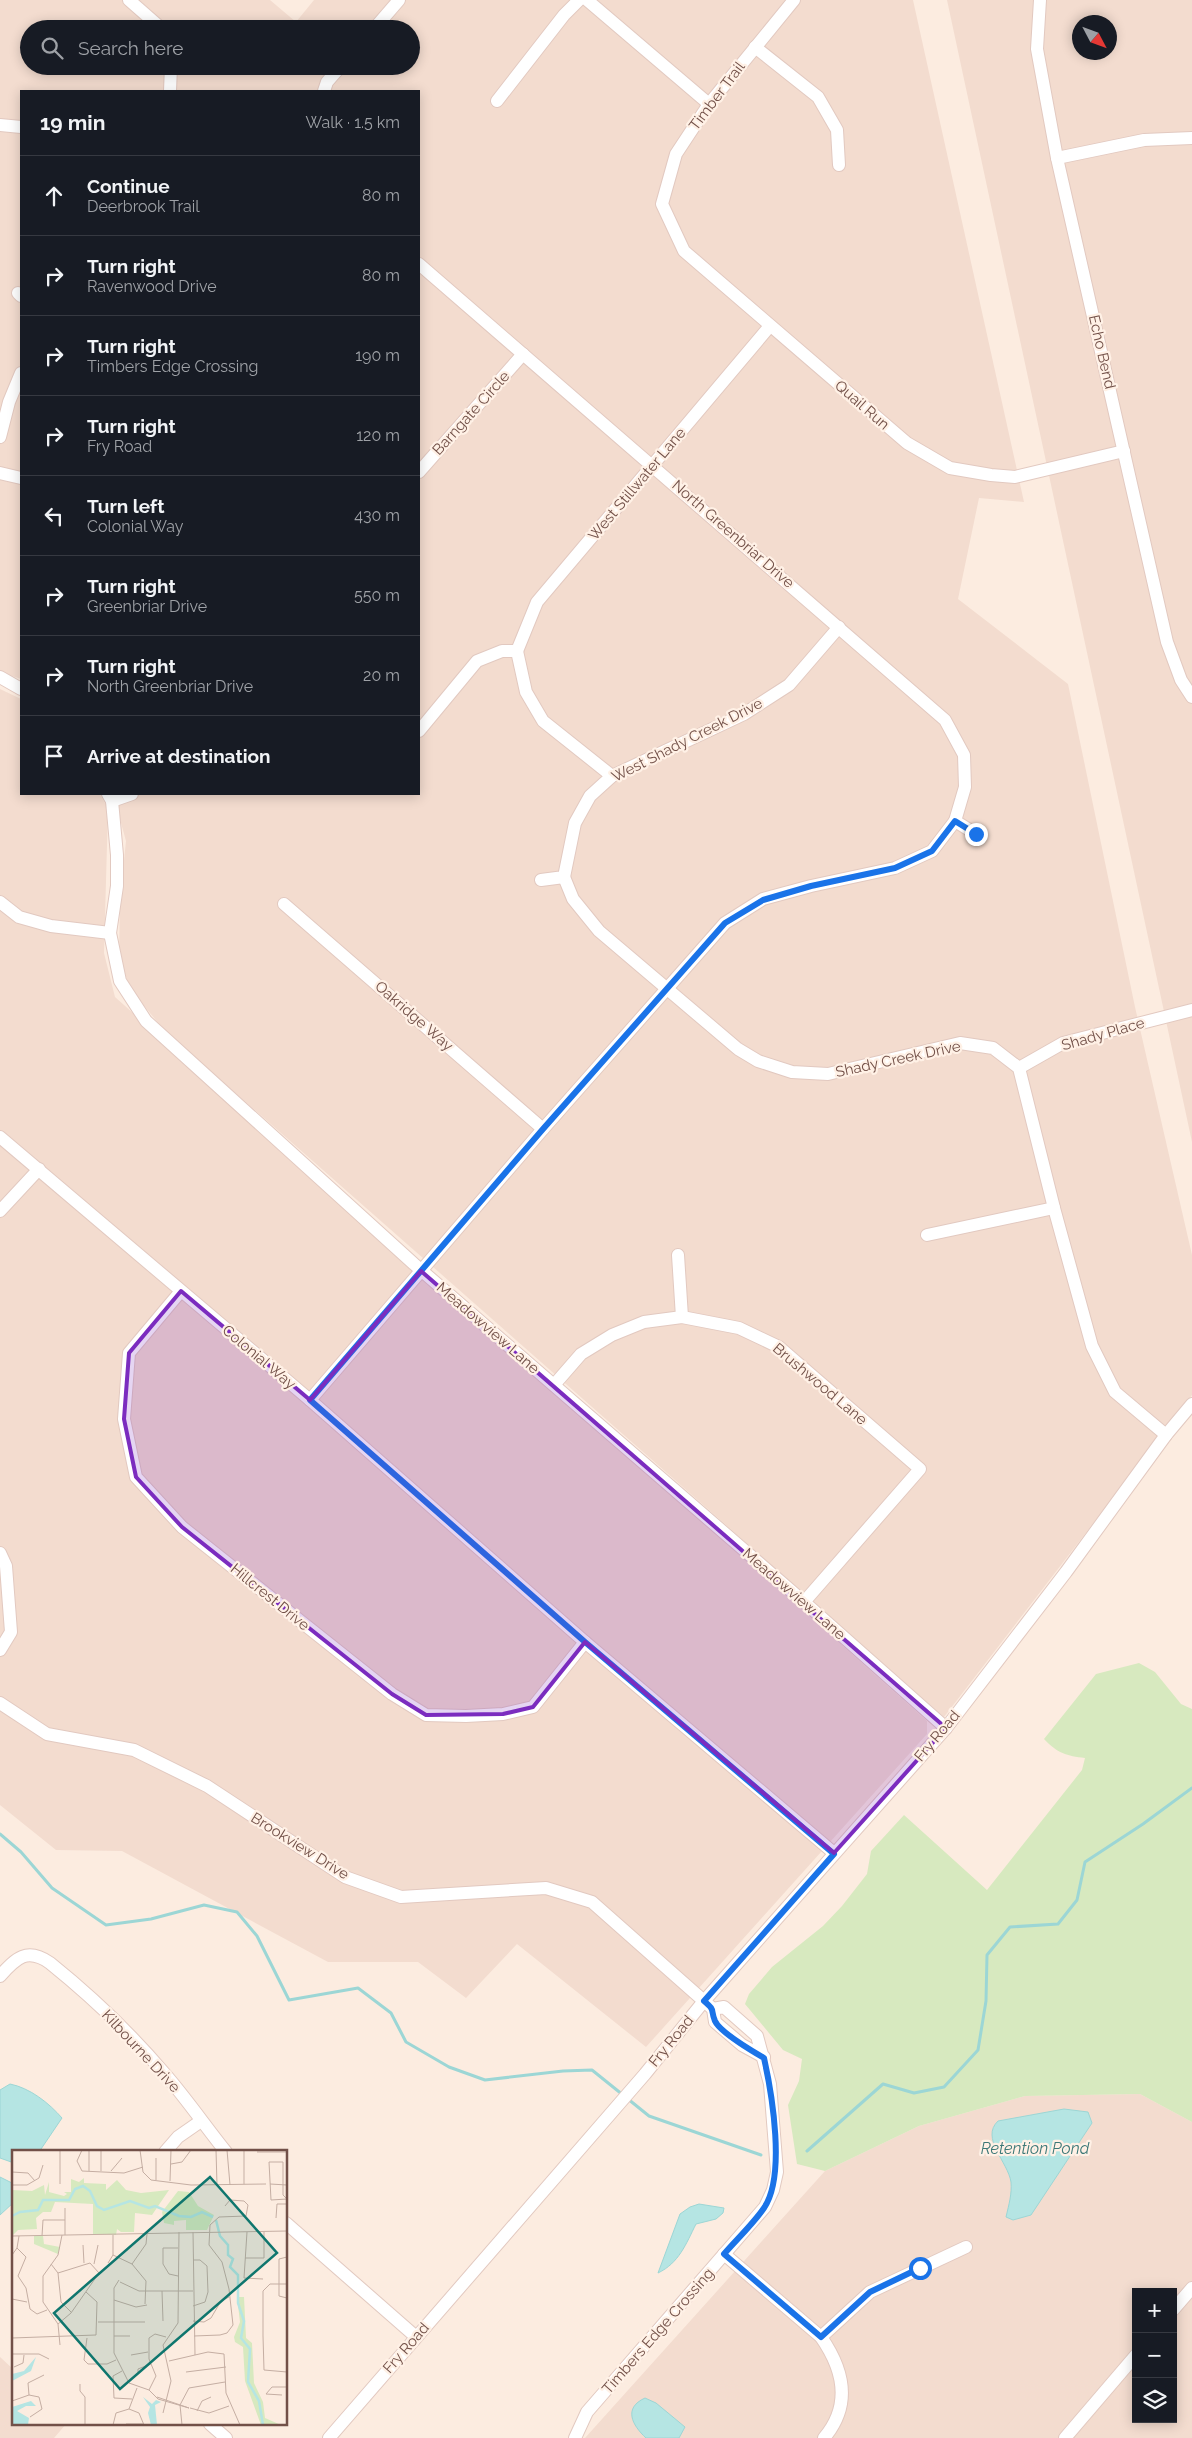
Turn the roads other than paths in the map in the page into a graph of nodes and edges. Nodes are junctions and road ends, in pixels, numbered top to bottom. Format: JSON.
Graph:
{"nodes":[{"id":1,"x":129,"y":0,"type":"edge"},
{"id":2,"x":399,"y":0,"type":"edge"},
{"id":3,"x":579,"y":0,"type":"edge"},
{"id":4,"x":587,"y":0,"type":"edge"},
{"id":5,"x":794,"y":0,"type":"edge"},
{"id":6,"x":1040,"y":0,"type":"edge"},
{"id":7,"x":152,"y":20,"type":"edge"},
{"id":8,"x":382,"y":20,"type":"edge"},
{"id":9,"x":755,"y":47,"type":"junction"},
{"id":10,"x":171,"y":75,"type":"edge"},
{"id":11,"x":333,"y":75,"type":"edge"},
{"id":12,"x":170,"y":90,"type":"edge"},
{"id":13,"x":324,"y":90,"type":"edge"},
{"id":14,"x":497,"y":101,"type":"dead end"},
{"id":15,"x":708,"y":104,"type":"junction"},
{"id":16,"x":0,"y":125,"type":"edge"},
{"id":17,"x":20,"y":127,"type":"edge"},
{"id":18,"x":1192,"y":138,"type":"edge"},
{"id":19,"x":1057,"y":158,"type":"junction"},
{"id":20,"x":839,"y":165,"type":"dead end"},
{"id":21,"x":662,"y":204,"type":"joint"},
{"id":22,"x":420,"y":265,"type":"edge"},
{"id":23,"x":770,"y":326,"type":"junction"},
{"id":24,"x":523,"y":354,"type":"junction"},
{"id":25,"x":20,"y":375,"type":"edge"},
{"id":26,"x":0,"y":437,"type":"edge"},
{"id":27,"x":1124,"y":451,"type":"junction"},
{"id":28,"x":654,"y":465,"type":"junction"},
{"id":29,"x":420,"y":471,"type":"edge"},
{"id":30,"x":0,"y":473,"type":"edge"},
{"id":31,"x":20,"y":478,"type":"edge"},
{"id":32,"x":839,"y":627,"type":"junction"},
{"id":33,"x":517,"y":651,"type":"junction"},
{"id":34,"x":0,"y":677,"type":"edge"},
{"id":35,"x":20,"y":688,"type":"edge"},
{"id":36,"x":1192,"y":697,"type":"edge"},
{"id":37,"x":420,"y":730,"type":"edge"},
{"id":38,"x":612,"y":776,"type":"junction"},
{"id":39,"x":125,"y":795,"type":"edge"},
{"id":40,"x":110,"y":797,"type":"edge"},
{"id":41,"x":955,"y":821,"type":"junction"},
{"id":42,"x":976,"y":834,"type":"dead end"},
{"id":43,"x":564,"y":877,"type":"junction"},
{"id":44,"x":541,"y":880,"type":"dead end"},
{"id":45,"x":0,"y":902,"type":"edge"},
{"id":46,"x":284,"y":904,"type":"dead end"},
{"id":47,"x":110,"y":933,"type":"junction"},
{"id":48,"x":665,"y":989,"type":"junction"},
{"id":49,"x":1192,"y":1010,"type":"edge"},
{"id":50,"x":1019,"y":1068,"type":"junction"},
{"id":51,"x":543,"y":1129,"type":"junction"},
{"id":52,"x":0,"y":1137,"type":"edge"},
{"id":53,"x":39,"y":1169,"type":"junction"},
{"id":54,"x":1054,"y":1208,"type":"junction"},
{"id":55,"x":0,"y":1211,"type":"edge"},
{"id":56,"x":927,"y":1235,"type":"dead end"},
{"id":57,"x":678,"y":1256,"type":"dead end"},
{"id":58,"x":421,"y":1270,"type":"junction"},
{"id":59,"x":181,"y":1291,"type":"junction"},
{"id":60,"x":682,"y":1317,"type":"junction"},
{"id":61,"x":554,"y":1385,"type":"junction"},
{"id":62,"x":310,"y":1400,"type":"junction"},
{"id":63,"x":1192,"y":1404,"type":"edge"},
{"id":64,"x":1166,"y":1435,"type":"junction"},
{"id":65,"x":0,"y":1553,"type":"edge"},
{"id":66,"x":804,"y":1602,"type":"junction"},
{"id":67,"x":585,"y":1642,"type":"junction"},
{"id":68,"x":0,"y":1650,"type":"edge"},
{"id":69,"x":0,"y":1703,"type":"edge"},
{"id":70,"x":946,"y":1728,"type":"junction"},
{"id":71,"x":834,"y":1854,"type":"junction"},
{"id":72,"x":0,"y":1976,"type":"edge"},
{"id":73,"x":709,"y":2005,"type":"junction"},
{"id":74,"x":201,"y":2121,"type":"junction"},
{"id":75,"x":167,"y":2150,"type":"edge"},
{"id":76,"x":224,"y":2150,"type":"edge"},
{"id":77,"x":288,"y":2224,"type":"edge"},
{"id":78,"x":966,"y":2247,"type":"dead end"},
{"id":79,"x":724,"y":2254,"type":"junction"},
{"id":80,"x":1192,"y":2288,"type":"edge"},
{"id":81,"x":1177,"y":2305,"type":"edge"},
{"id":82,"x":415,"y":2336,"type":"junction"},
{"id":83,"x":821,"y":2337,"type":"junction"},
{"id":84,"x":1132,"y":2360,"type":"edge"},
{"id":85,"x":212,"y":2426,"type":"edge"},
{"id":86,"x":1071,"y":2436,"type":"edge"},
{"id":87,"x":226,"y":2438,"type":"edge"},
{"id":88,"x":329,"y":2438,"type":"edge"},
{"id":89,"x":575,"y":2438,"type":"edge"},
{"id":90,"x":824,"y":2438,"type":"edge"}],
"edges":[{"from":1,"to":7,"type":"street"},
{"from":2,"to":8,"type":"street"},
{"from":3,"to":14,"type":"street"},
{"from":4,"to":15,"type":"street"},
{"from":5,"to":9,"type":"street","name":"Timber Trail"},
{"from":6,"to":19,"type":"street","name":"Echo Bend"},
{"from":9,"to":15,"type":"street","name":"Timber Trail"},
{"from":9,"to":20,"type":"street"},
{"from":10,"to":12,"type":"street"},
{"from":11,"to":13,"type":"street"},
{"from":15,"to":21,"type":"street","name":"Timber Trail"},
{"from":16,"to":17,"type":"street"},
{"from":18,"to":19,"type":"street"},
{"from":19,"to":27,"type":"street","name":"Echo Bend"},
{"from":21,"to":23,"type":"street","name":"Quail Run"},
{"from":22,"to":24,"type":"street","name":"North Greenbriar Drive"},
{"from":23,"to":27,"type":"street","name":"Quail Run"},
{"from":23,"to":28,"type":"street","name":"West Stillwater Lane"},
{"from":24,"to":28,"type":"street","name":"North Greenbriar Drive"},
{"from":24,"to":29,"type":"street","name":"Barngate Circle"},
{"from":25,"to":26,"type":"street"},
{"from":27,"to":36,"type":"street","name":"Echo Bend"},
{"from":28,"to":32,"type":"street","name":"North Greenbriar Drive"},
{"from":28,"to":33,"type":"street","name":"West Stillwater Lane"},
{"from":30,"to":31,"type":"street"},
{"from":32,"to":38,"type":"street","name":"West Shady Creek Drive"},
{"from":32,"to":41,"type":"street","name":"North Greenbriar Drive"},
{"from":33,"to":37,"type":"street"},
{"from":33,"to":38,"type":"street"},
{"from":34,"to":35,"type":"street"},
{"from":38,"to":43,"type":"street","name":"West Shady Creek Drive"},
{"from":39,"to":40,"type":"street"},
{"from":40,"to":47,"type":"street","name":"Meadowview Lane"},
{"from":41,"to":42,"type":"street"},
{"from":41,"to":48,"type":"street"},
{"from":43,"to":44,"type":"street"},
{"from":43,"to":48,"type":"street","name":"Shady Creek Drive"},
{"from":45,"to":47,"type":"street"},
{"from":46,"to":51,"type":"street","name":"Oakridge Way"},
{"from":47,"to":58,"type":"street","name":"Meadowview Lane"},
{"from":48,"to":50,"type":"street","name":"Shady Creek Drive"},
{"from":48,"to":51,"type":"street"},
{"from":49,"to":50,"type":"street","name":"Shady Place"},
{"from":50,"to":54,"type":"street"},
{"from":51,"to":58,"type":"street"},
{"from":52,"to":53,"type":"street","name":"Colonial Way"},
{"from":53,"to":55,"type":"street"},
{"from":53,"to":59,"type":"street","name":"Colonial Way"},
{"from":54,"to":56,"type":"street"},
{"from":54,"to":64,"type":"street"},
{"from":57,"to":60,"type":"street"},
{"from":58,"to":61,"type":"street","name":"Meadowview Lane"},
{"from":58,"to":62,"type":"street"},
{"from":59,"to":62,"type":"street","name":"Colonial Way"},
{"from":59,"to":67,"type":"street","name":"Hillcrest Drive"},
{"from":60,"to":61,"type":"street","name":"Brushwood Lane"},
{"from":60,"to":66,"type":"street","name":"Brushwood Lane"},
{"from":61,"to":66,"type":"street","name":"Meadowview Lane"},
{"from":62,"to":67,"type":"street","name":"Colonial Way"},
{"from":63,"to":64,"type":"street","name":"Fry Road"},
{"from":64,"to":70,"type":"street","name":"Fry Road"},
{"from":65,"to":68,"type":"street"},
{"from":66,"to":70,"type":"street","name":"Meadowview Lane"},
{"from":67,"to":71,"type":"street","name":"Colonial Way"},
{"from":69,"to":73,"type":"street","name":"Brookview Drive"},
{"from":70,"to":71,"type":"street","name":"Fry Road"},
{"from":71,"to":73,"type":"street","name":"Fry Road"},
{"from":72,"to":74,"type":"street","name":"Kilbourne Drive"},
{"from":73,"to":79,"type":"street","name":"Timbers Edge Crossing"},
{"from":73,"to":82,"type":"street","name":"Fry Road"},
{"from":74,"to":75,"type":"street"},
{"from":74,"to":76,"type":"street","name":"Kilbourne Drive"},
{"from":77,"to":82,"type":"street"},
{"from":78,"to":83,"type":"street"},
{"from":79,"to":83,"type":"street"},
{"from":79,"to":89,"type":"street","name":"Timbers Edge Crossing"},
{"from":80,"to":81,"type":"street"},
{"from":82,"to":88,"type":"street","name":"Fry Road"},
{"from":83,"to":90,"type":"street"},
{"from":84,"to":86,"type":"street"},
{"from":85,"to":87,"type":"street"}]}
